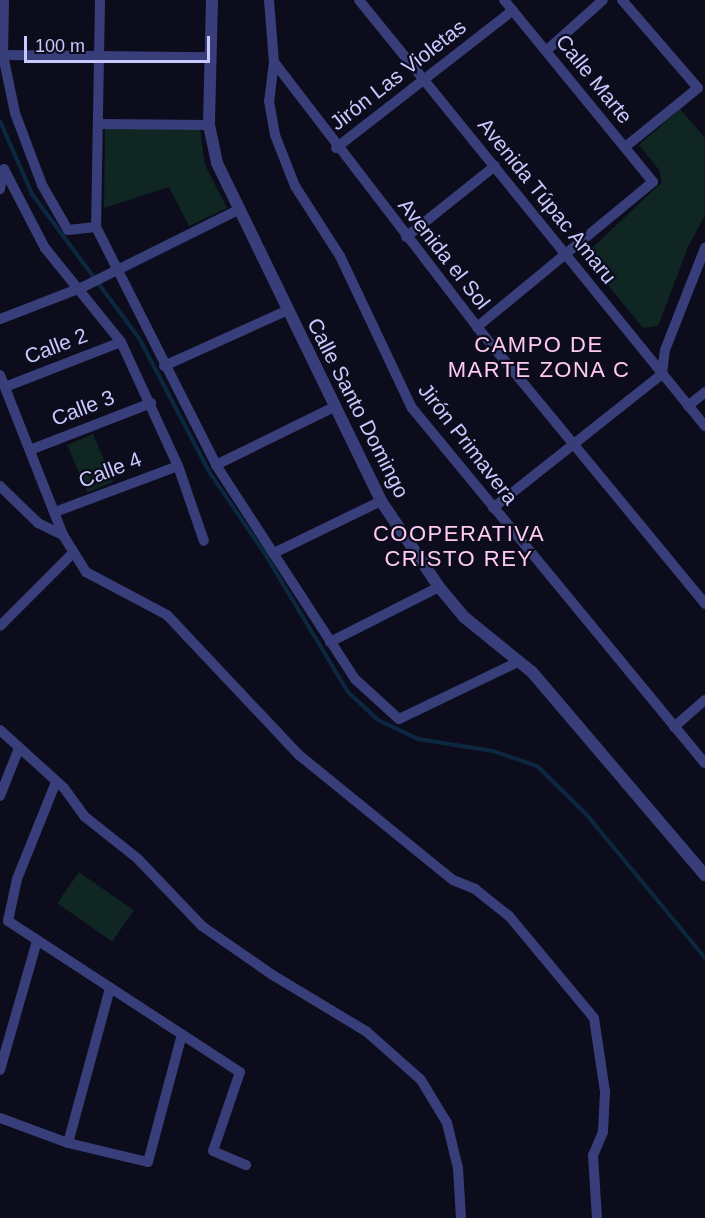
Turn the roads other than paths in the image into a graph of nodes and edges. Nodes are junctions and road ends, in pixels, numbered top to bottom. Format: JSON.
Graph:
{"nodes":[{"id":1,"x":4,"y":0,"type":"edge"},
{"id":2,"x":100,"y":0,"type":"edge"},
{"id":3,"x":212,"y":0,"type":"edge"},
{"id":4,"x":270,"y":0,"type":"edge"},
{"id":5,"x":359,"y":0,"type":"edge"},
{"id":6,"x":504,"y":0,"type":"edge"},
{"id":7,"x":603,"y":0,"type":"edge"},
{"id":8,"x":622,"y":0,"type":"edge"},
{"id":9,"x":513,"y":10,"type":"junction"},
{"id":10,"x":546,"y":51,"type":"junction"},
{"id":11,"x":100,"y":54,"type":"junction"},
{"id":12,"x":3,"y":55,"type":"junction"},
{"id":13,"x":211,"y":57,"type":"junction"},
{"id":14,"x":274,"y":63,"type":"junction"},
{"id":15,"x":424,"y":80,"type":"junction"},
{"id":16,"x":99,"y":124,"type":"junction"},
{"id":17,"x":209,"y":125,"type":"junction"},
{"id":18,"x":625,"y":147,"type":"junction"},
{"id":19,"x":336,"y":148,"type":"junction"},
{"id":20,"x":495,"y":166,"type":"junction"},
{"id":21,"x":0,"y":189,"type":"edge"},
{"id":22,"x":238,"y":210,"type":"junction"},
{"id":23,"x":96,"y":227,"type":"junction"},
{"id":24,"x":406,"y":237,"type":"junction"},
{"id":25,"x":705,"y":248,"type":"edge"},
{"id":26,"x":567,"y":256,"type":"junction"},
{"id":27,"x":112,"y":273,"type":"junction"},
{"id":28,"x":80,"y":287,"type":"junction"},
{"id":29,"x":288,"y":310,"type":"junction"},
{"id":30,"x":0,"y":319,"type":"edge"},
{"id":31,"x":477,"y":327,"type":"junction"},
{"id":32,"x":121,"y":342,"type":"junction"},
{"id":33,"x":164,"y":366,"type":"junction"},
{"id":34,"x":662,"y":374,"type":"junction"},
{"id":35,"x":0,"y":375,"type":"edge"},
{"id":36,"x":5,"y":387,"type":"junction"},
{"id":37,"x":705,"y":392,"type":"edge"},
{"id":38,"x":151,"y":403,"type":"junction"},
{"id":39,"x":688,"y":406,"type":"junction"},
{"id":40,"x":334,"y":407,"type":"junction"},
{"id":41,"x":705,"y":426,"type":"edge"},
{"id":42,"x":573,"y":441,"type":"junction"},
{"id":43,"x":30,"y":450,"type":"junction"},
{"id":44,"x":178,"y":465,"type":"junction"},
{"id":45,"x":216,"y":465,"type":"junction"},
{"id":46,"x":2,"y":493,"type":"edge"},
{"id":47,"x":381,"y":501,"type":"junction"},
{"id":48,"x":493,"y":508,"type":"junction"},
{"id":49,"x":55,"y":512,"type":"junction"},
{"id":50,"x":63,"y":535,"type":"junction"},
{"id":51,"x":204,"y":541,"type":"dead end"},
{"id":52,"x":276,"y":552,"type":"junction"},
{"id":53,"x":72,"y":554,"type":"junction"},
{"id":54,"x":438,"y":587,"type":"junction"},
{"id":55,"x":705,"y":604,"type":"edge"},
{"id":56,"x":0,"y":626,"type":"edge"},
{"id":57,"x":330,"y":642,"type":"junction"},
{"id":58,"x":520,"y":661,"type":"junction"},
{"id":59,"x":705,"y":700,"type":"edge"},
{"id":60,"x":674,"y":727,"type":"junction"},
{"id":61,"x":0,"y":730,"type":"edge"},
{"id":62,"x":19,"y":748,"type":"junction"},
{"id":63,"x":705,"y":763,"type":"edge"},
{"id":64,"x":56,"y":782,"type":"junction"},
{"id":65,"x":0,"y":796,"type":"edge"},
{"id":66,"x":705,"y":875,"type":"edge"},
{"id":67,"x":37,"y":941,"type":"junction"},
{"id":68,"x":110,"y":988,"type":"junction"},
{"id":69,"x":182,"y":1034,"type":"junction"},
{"id":70,"x":0,"y":1070,"type":"edge"},
{"id":71,"x":0,"y":1118,"type":"edge"},
{"id":72,"x":68,"y":1143,"type":"junction"},
{"id":73,"x":246,"y":1164,"type":"dead end"},
{"id":74,"x":461,"y":1218,"type":"edge"},
{"id":75,"x":597,"y":1218,"type":"edge"}],
"edges":[{"from":1,"to":12,"type":"street"},
{"from":2,"to":11,"type":"street"},
{"from":3,"to":13,"type":"street","name":"Calle Santo Domingo"},
{"from":4,"to":14,"type":"street","name":"Jirón Primavera"},
{"from":5,"to":15,"type":"street","name":"Avenida Túpac Amaru"},
{"from":6,"to":9,"type":"street","name":"Calle Marte"},
{"from":7,"to":10,"type":"street"},
{"from":8,"to":18,"type":"street"},
{"from":9,"to":10,"type":"street","name":"Calle Marte"},
{"from":9,"to":15,"type":"street","name":"Jirón Las Violetas"},
{"from":10,"to":18,"type":"street","name":"Calle Marte"},
{"from":11,"to":12,"type":"street"},
{"from":11,"to":13,"type":"street"},
{"from":11,"to":16,"type":"street"},
{"from":12,"to":23,"type":"street"},
{"from":13,"to":17,"type":"street","name":"Calle Santo Domingo"},
{"from":14,"to":19,"type":"street","name":"Avenida el Sol"},
{"from":14,"to":48,"type":"street","name":"Jirón Primavera"},
{"from":15,"to":19,"type":"street","name":"Jirón Las Violetas"},
{"from":15,"to":20,"type":"street","name":"Avenida Túpac Amaru"},
{"from":16,"to":17,"type":"street"},
{"from":16,"to":23,"type":"street"},
{"from":17,"to":22,"type":"street","name":"Calle Santo Domingo"},
{"from":18,"to":26,"type":"street","name":"Calle Marte"},
{"from":19,"to":24,"type":"street","name":"Avenida el Sol"},
{"from":20,"to":24,"type":"street"},
{"from":20,"to":26,"type":"street","name":"Avenida Túpac Amaru"},
{"from":21,"to":28,"type":"street"},
{"from":22,"to":27,"type":"street"},
{"from":22,"to":29,"type":"street","name":"Calle Santo Domingo"},
{"from":23,"to":27,"type":"street"},
{"from":24,"to":31,"type":"street","name":"Avenida el Sol"},
{"from":25,"to":34,"type":"street"},
{"from":26,"to":31,"type":"street"},
{"from":26,"to":34,"type":"street","name":"Avenida Túpac Amaru"},
{"from":27,"to":28,"type":"street"},
{"from":27,"to":33,"type":"street"},
{"from":28,"to":30,"type":"street"},
{"from":28,"to":32,"type":"street"},
{"from":29,"to":33,"type":"street"},
{"from":29,"to":40,"type":"street","name":"Calle Santo Domingo"},
{"from":31,"to":42,"type":"street","name":"Avenida el Sol"},
{"from":32,"to":36,"type":"street","name":"Calle 2"},
{"from":32,"to":38,"type":"street"},
{"from":33,"to":45,"type":"street"},
{"from":34,"to":39,"type":"street","name":"Avenida Túpac Amaru"},
{"from":34,"to":42,"type":"street"},
{"from":35,"to":36,"type":"street"},
{"from":36,"to":43,"type":"street"},
{"from":37,"to":39,"type":"street"},
{"from":38,"to":43,"type":"street","name":"Calle 3"},
{"from":38,"to":44,"type":"street"},
{"from":39,"to":41,"type":"street","name":"Avenida Túpac Amaru"},
{"from":40,"to":45,"type":"street"},
{"from":40,"to":47,"type":"street","name":"Calle Santo Domingo"},
{"from":42,"to":48,"type":"street"},
{"from":42,"to":55,"type":"street","name":"Avenida el Sol"},
{"from":43,"to":49,"type":"street"},
{"from":44,"to":49,"type":"street","name":"Calle 4"},
{"from":44,"to":51,"type":"street"},
{"from":45,"to":52,"type":"street"},
{"from":46,"to":50,"type":"street"},
{"from":47,"to":52,"type":"street"},
{"from":47,"to":54,"type":"street","name":"Calle Santo Domingo"},
{"from":48,"to":60,"type":"street","name":"Jirón Primavera"},
{"from":49,"to":50,"type":"street"},
{"from":50,"to":53,"type":"street"},
{"from":52,"to":57,"type":"street"},
{"from":53,"to":56,"type":"street"},
{"from":53,"to":75,"type":"street"},
{"from":54,"to":57,"type":"street"},
{"from":54,"to":58,"type":"street","name":"Calle Santo Domingo"},
{"from":57,"to":58,"type":"street"},
{"from":58,"to":66,"type":"street","name":"Calle Santo Domingo"},
{"from":59,"to":60,"type":"street"},
{"from":60,"to":63,"type":"street","name":"Jirón Primavera"},
{"from":61,"to":62,"type":"street"},
{"from":62,"to":64,"type":"street"},
{"from":62,"to":65,"type":"street"},
{"from":64,"to":67,"type":"street"},
{"from":64,"to":74,"type":"street"},
{"from":67,"to":68,"type":"street"},
{"from":67,"to":70,"type":"street"},
{"from":68,"to":69,"type":"street"},
{"from":68,"to":72,"type":"street"},
{"from":69,"to":72,"type":"street"},
{"from":69,"to":73,"type":"street"},
{"from":71,"to":72,"type":"street"}]}
